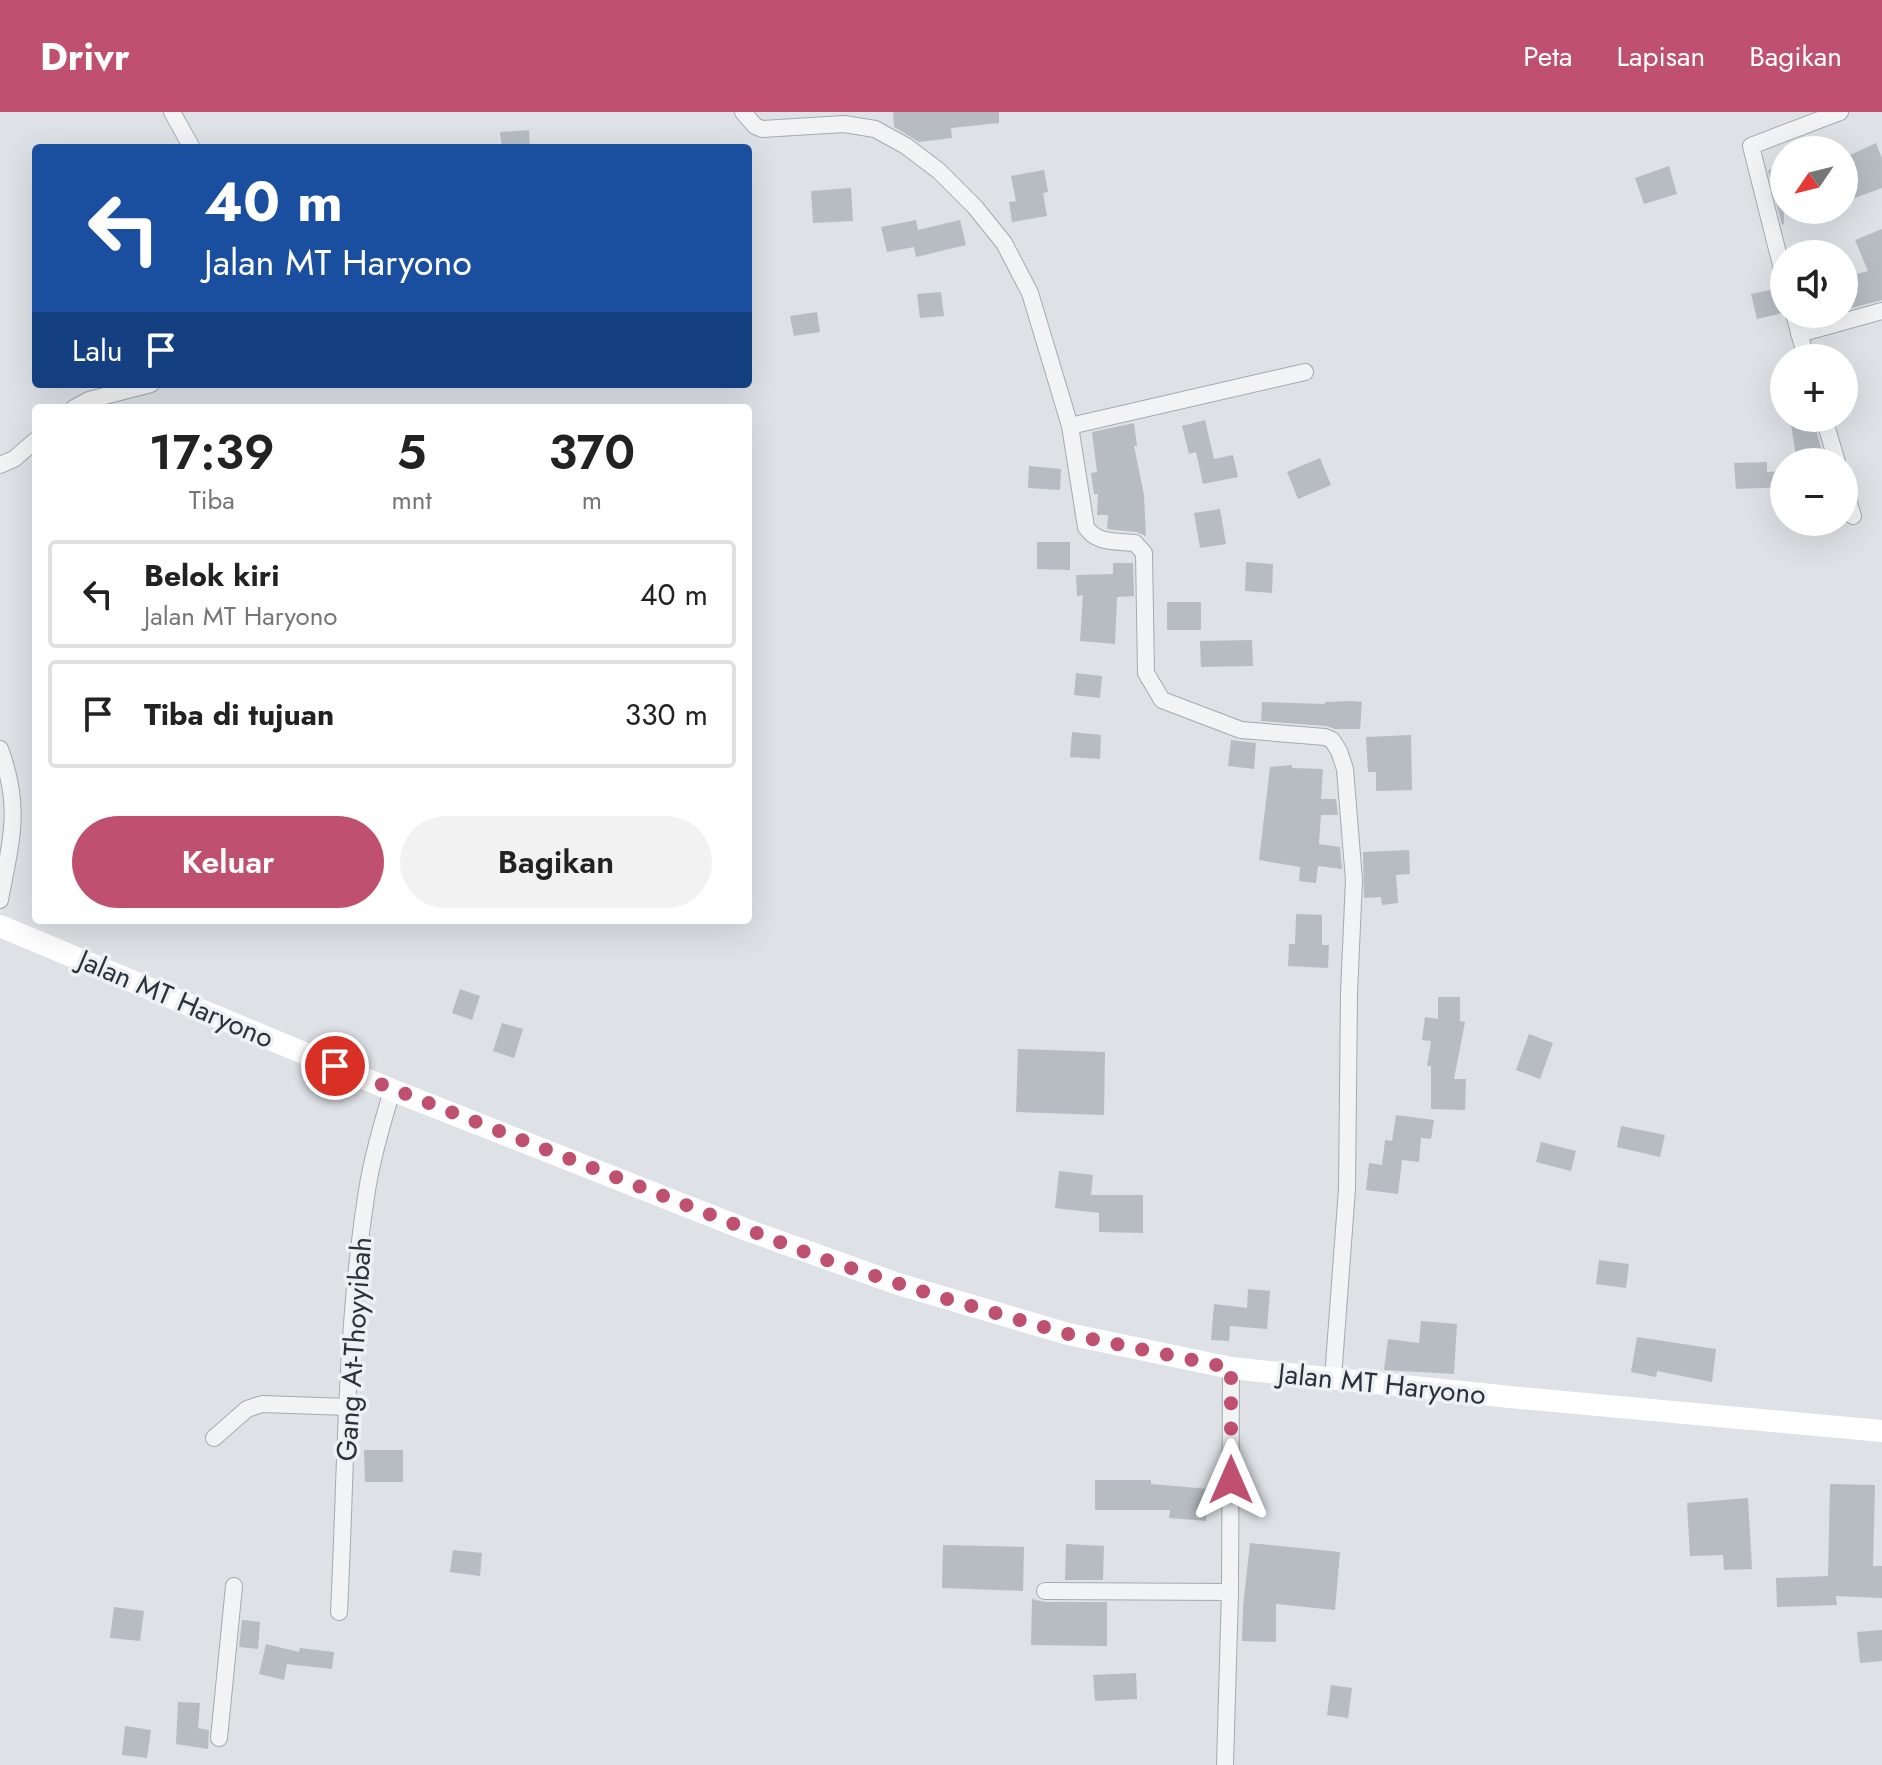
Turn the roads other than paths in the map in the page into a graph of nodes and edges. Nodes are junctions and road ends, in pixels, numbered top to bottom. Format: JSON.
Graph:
{"nodes":[{"id":1,"x":172,"y":112,"type":"edge"},
{"id":2,"x":743,"y":112,"type":"edge"},
{"id":3,"x":1840,"y":112,"type":"edge"},
{"id":4,"x":190,"y":144,"type":"edge"},
{"id":5,"x":1775,"y":240,"type":"edge"},
{"id":6,"x":1882,"y":311,"type":"edge"},
{"id":7,"x":1798,"y":328,"type":"edge"},
{"id":8,"x":1799,"y":334,"type":"junction"},
{"id":9,"x":1802,"y":344,"type":"edge"},
{"id":10,"x":1305,"y":372,"type":"dead end"},
{"id":11,"x":136,"y":388,"type":"edge"},
{"id":12,"x":82,"y":404,"type":"edge"},
{"id":13,"x":1070,"y":426,"type":"junction"},
{"id":14,"x":32,"y":443,"type":"edge"},
{"id":15,"x":0,"y":465,"type":"edge"},
{"id":16,"x":0,"y":749,"type":"edge"},
{"id":17,"x":0,"y":900,"type":"edge"},
{"id":18,"x":0,"y":926,"type":"edge"},
{"id":19,"x":392,"y":1090,"type":"junction"},
{"id":20,"x":1231,"y":1368,"type":"junction"},
{"id":21,"x":1333,"y":1378,"type":"junction"},
{"id":22,"x":348,"y":1407,"type":"junction"},
{"id":23,"x":1882,"y":1431,"type":"edge"},
{"id":24,"x":214,"y":1438,"type":"dead end"},
{"id":25,"x":234,"y":1586,"type":"dead end"},
{"id":26,"x":1045,"y":1591,"type":"dead end"},
{"id":27,"x":1230,"y":1592,"type":"junction"},
{"id":28,"x":339,"y":1612,"type":"dead end"},
{"id":29,"x":219,"y":1738,"type":"dead end"},
{"id":30,"x":1225,"y":1765,"type":"edge"}],
"edges":[{"from":1,"to":4,"type":"street"},
{"from":2,"to":13,"type":"street"},
{"from":3,"to":5,"type":"street"},
{"from":6,"to":8,"type":"street"},
{"from":7,"to":8,"type":"street"},
{"from":8,"to":9,"type":"street"},
{"from":10,"to":13,"type":"street"},
{"from":11,"to":12,"type":"street"},
{"from":13,"to":21,"type":"street"},
{"from":14,"to":15,"type":"street"},
{"from":16,"to":17,"type":"street"},
{"from":18,"to":19,"type":"main road","name":"Jalan MT Haryono"},
{"from":19,"to":20,"type":"main road","name":"Jalan MT Haryono"},
{"from":19,"to":22,"type":"street","name":"Gang At-Thoyyibah"},
{"from":20,"to":21,"type":"main road","name":"Jalan MT Haryono"},
{"from":20,"to":27,"type":"street"},
{"from":21,"to":23,"type":"main road","name":"Jalan MT Haryono"},
{"from":22,"to":24,"type":"street"},
{"from":22,"to":28,"type":"street","name":"Gang At-Thoyyibah"},
{"from":25,"to":29,"type":"street"},
{"from":26,"to":27,"type":"street"},
{"from":27,"to":30,"type":"street"}]}
